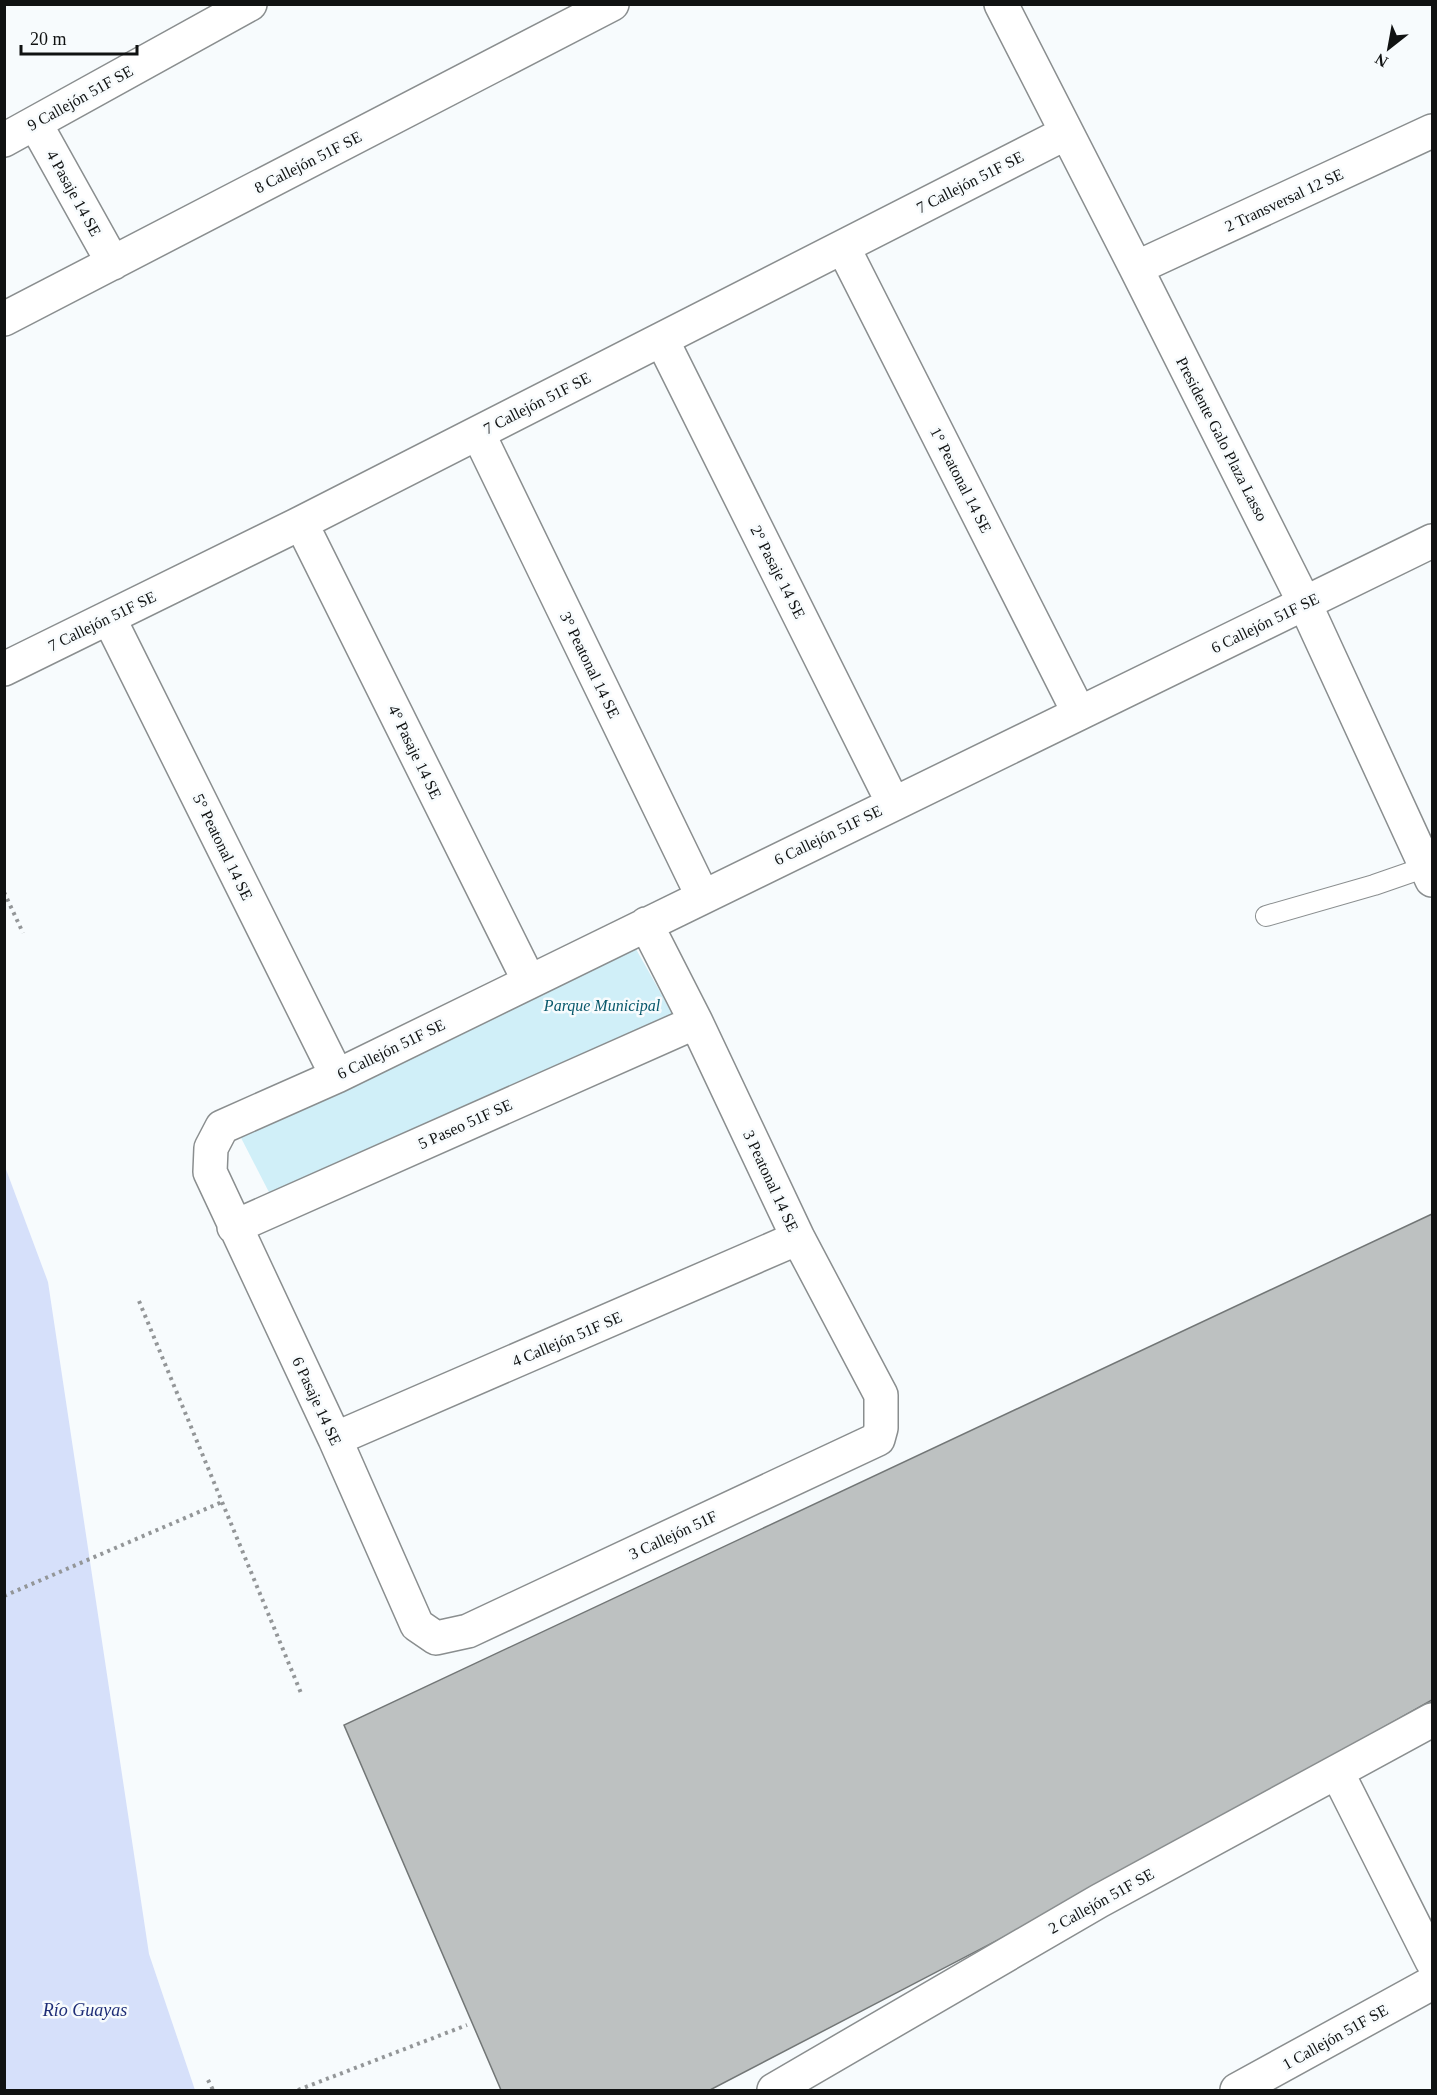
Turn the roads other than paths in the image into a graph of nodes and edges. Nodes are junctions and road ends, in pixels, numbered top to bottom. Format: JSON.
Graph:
{"nodes":[{"id":1,"x":250,"y":4,"type":"edge"},
{"id":2,"x":612,"y":4,"type":"edge"},
{"id":3,"x":1012,"y":8,"type":"edge"},
{"id":4,"x":35,"y":123,"type":"junction"},
{"id":5,"x":1432,"y":131,"type":"edge"},
{"id":6,"x":1066,"y":132,"type":"junction"},
{"id":7,"x":4,"y":140,"type":"edge"},
{"id":8,"x":843,"y":247,"type":"junction"},
{"id":9,"x":113,"y":263,"type":"junction"},
{"id":10,"x":1136,"y":268,"type":"junction"},
{"id":11,"x":4,"y":319,"type":"edge"},
{"id":12,"x":662,"y":340,"type":"junction"},
{"id":13,"x":478,"y":433,"type":"junction"},
{"id":14,"x":301,"y":523,"type":"junction"},
{"id":15,"x":1432,"y":542,"type":"edge"},
{"id":16,"x":1305,"y":604,"type":"junction"},
{"id":17,"x":109,"y":618,"type":"junction"},
{"id":18,"x":4,"y":669,"type":"edge"},
{"id":19,"x":1079,"y":712,"type":"junction"},
{"id":20,"x":893,"y":803,"type":"junction"},
{"id":21,"x":1428,"y":865,"type":"edge"},
{"id":22,"x":703,"y":897,"type":"junction"},
{"id":23,"x":1266,"y":916,"type":"dead end"},
{"id":24,"x":646,"y":924,"type":"junction"},
{"id":25,"x":529,"y":981,"type":"junction"},
{"id":26,"x":696,"y":1022,"type":"junction"},
{"id":27,"x":337,"y":1076,"type":"junction"},
{"id":28,"x":222,"y":1127,"type":"joint"},
{"id":29,"x":234,"y":1227,"type":"junction"},
{"id":30,"x":798,"y":1239,"type":"junction"},
{"id":31,"x":335,"y":1439,"type":"junction"},
{"id":32,"x":878,"y":1439,"type":"joint"},
{"id":33,"x":468,"y":1631,"type":"joint"},
{"id":34,"x":1432,"y":1720,"type":"edge"},
{"id":35,"x":1337,"y":1772,"type":"junction"},
{"id":36,"x":1432,"y":1961,"type":"edge"},
{"id":37,"x":1432,"y":1983,"type":"edge"},
{"id":38,"x":819,"y":2079,"type":"edge"},
{"id":39,"x":774,"y":2091,"type":"edge"},
{"id":40,"x":1237,"y":2091,"type":"edge"}],
"edges":[{"from":1,"to":4,"type":"street","name":"9 Callejón 51F SE"},
{"from":2,"to":9,"type":"street","name":"8 Callejón 51F SE"},
{"from":3,"to":6,"type":"street","name":"Presidente Galo Plaza Lasso"},
{"from":4,"to":7,"type":"street","name":"9 Callejón 51F SE"},
{"from":4,"to":9,"type":"street","name":"4 Pasaje 14 SE"},
{"from":5,"to":10,"type":"street","name":"2 Transversal 12 SE"},
{"from":6,"to":8,"type":"street","name":"7 Callejón 51F SE"},
{"from":6,"to":10,"type":"street","name":"Presidente Galo Plaza Lasso"},
{"from":8,"to":12,"type":"street","name":"7 Callejón 51F SE"},
{"from":8,"to":19,"type":"street","name":"1° Peatonal 14 SE"},
{"from":9,"to":11,"type":"street","name":"8 Callejón 51F SE"},
{"from":10,"to":16,"type":"street","name":"Presidente Galo Plaza Lasso"},
{"from":12,"to":13,"type":"street","name":"7 Callejón 51F SE"},
{"from":12,"to":20,"type":"street","name":"2° Pasaje 14 SE"},
{"from":13,"to":14,"type":"street","name":"7 Callejón 51F SE"},
{"from":13,"to":22,"type":"street","name":"3° Peatonal 14 SE"},
{"from":14,"to":17,"type":"street","name":"7 Callejón 51F SE"},
{"from":14,"to":25,"type":"street","name":"4° Pasaje 14 SE"},
{"from":15,"to":16,"type":"street","name":"6 Callejón 51F SE"},
{"from":16,"to":19,"type":"street","name":"6 Callejón 51F SE"},
{"from":16,"to":21,"type":"street","name":"Presidente Galo Plaza Lasso"},
{"from":17,"to":18,"type":"street","name":"7 Callejón 51F SE"},
{"from":17,"to":27,"type":"street","name":"5° Peatonal 14 SE"},
{"from":19,"to":20,"type":"street","name":"6 Callejón 51F SE"},
{"from":20,"to":22,"type":"street","name":"6 Callejón 51F SE"},
{"from":21,"to":23,"type":"lane"},
{"from":22,"to":24,"type":"street","name":"6 Callejón 51F SE"},
{"from":24,"to":25,"type":"street","name":"6 Callejón 51F SE"},
{"from":24,"to":26,"type":"street","name":"3 Peatonal 14 SE"},
{"from":25,"to":27,"type":"street","name":"6 Callejón 51F SE"},
{"from":26,"to":29,"type":"street","name":"5 Paseo 51F SE"},
{"from":26,"to":30,"type":"street","name":"3 Peatonal 14 SE"},
{"from":27,"to":28,"type":"street","name":"6 Callejón 51F SE"},
{"from":28,"to":29,"type":"street","name":"6 Pasaje 14 SE"},
{"from":29,"to":31,"type":"street","name":"6 Pasaje 14 SE"},
{"from":30,"to":31,"type":"street","name":"4 Callejón 51F SE"},
{"from":30,"to":32,"type":"street","name":"3 Peatonal 14 SE"},
{"from":31,"to":33,"type":"street","name":"6 Pasaje 14 SE"},
{"from":32,"to":33,"type":"street","name":"3 Callejón 51F"},
{"from":34,"to":35,"type":"street","name":"2 Callejón 51F SE"},
{"from":35,"to":36,"type":"street"},
{"from":35,"to":38,"type":"street","name":"2 Callejón 51F SE"},
{"from":37,"to":40,"type":"street","name":"1 Callejón 51F SE"},
{"from":38,"to":39,"type":"street","name":"2 Callejón 51F SE"}]}
